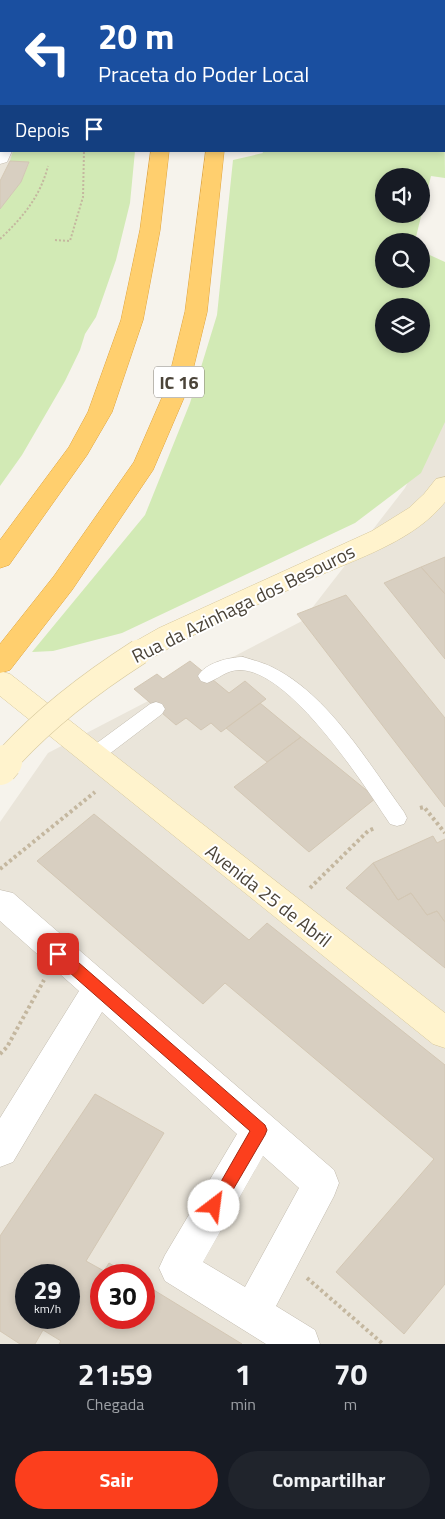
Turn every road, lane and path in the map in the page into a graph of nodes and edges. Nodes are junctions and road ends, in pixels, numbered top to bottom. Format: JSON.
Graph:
{"nodes":[{"id":1,"x":84,"y":152,"type":"edge"},
{"id":2,"x":160,"y":152,"type":"edge"},
{"id":3,"x":215,"y":152,"type":"edge"},
{"id":4,"x":48,"y":166,"type":"dead end"},
{"id":5,"x":0,"y":239,"type":"edge"},
{"id":6,"x":55,"y":240,"type":"dead end"},
{"id":7,"x":445,"y":485,"type":"edge"},
{"id":8,"x":0,"y":559,"type":"edge"},
{"id":9,"x":0,"y":663,"type":"edge"},
{"id":10,"x":207,"y":676,"type":"dead end"},
{"id":11,"x":0,"y":681,"type":"edge"},
{"id":12,"x":156,"y":709,"type":"dead end"},
{"id":13,"x":93,"y":756,"type":"junction"},
{"id":14,"x":0,"y":768,"type":"edge"},
{"id":15,"x":99,"y":788,"type":"dead end"},
{"id":16,"x":397,"y":818,"type":"junction"},
{"id":17,"x":445,"y":834,"type":"edge"},
{"id":18,"x":0,"y":869,"type":"edge"},
{"id":19,"x":2,"y":903,"type":"dead end"},
{"id":20,"x":287,"y":910,"type":"junction"},
{"id":21,"x":48,"y":972,"type":"dead end"},
{"id":22,"x":98,"y":990,"type":"junction"},
{"id":23,"x":445,"y":1034,"type":"edge"},
{"id":24,"x":0,"y":1054,"type":"edge"},
{"id":25,"x":259,"y":1130,"type":"junction"},
{"id":26,"x":0,"y":1150,"type":"edge"},
{"id":27,"x":282,"y":1257,"type":"junction"},
{"id":28,"x":252,"y":1313,"type":"junction"},
{"id":29,"x":301,"y":1344,"type":"edge"},
{"id":30,"x":383,"y":1344,"type":"edge"}],
"edges":[{"from":1,"to":6,"type":"path"},
{"from":2,"to":8,"type":"highway"},
{"from":3,"to":9,"type":"highway","number":"IC 16"},
{"from":4,"to":5,"type":"path"},
{"from":7,"to":14,"type":"street","name":"Rua da Azinhaga dos Besouros","bridge":true},
{"from":10,"to":16,"type":"lane"},
{"from":11,"to":13,"type":"street","name":"Avenida 25 de Abril"},
{"from":12,"to":13,"type":"lane"},
{"from":13,"to":20,"type":"street","name":"Avenida 25 de Abril"},
{"from":15,"to":18,"type":"path"},
{"from":16,"to":17,"type":"path"},
{"from":16,"to":20,"type":"path"},
{"from":19,"to":22,"type":"street"},
{"from":20,"to":23,"type":"street","name":"Avenida 25 de Abril"},
{"from":21,"to":24,"type":"path"},
{"from":22,"to":25,"type":"street"},
{"from":22,"to":26,"type":"street"},
{"from":25,"to":27,"type":"street"},
{"from":25,"to":28,"type":"street"},
{"from":27,"to":28,"type":"street"},
{"from":27,"to":30,"type":"path"},
{"from":28,"to":29,"type":"street"}]}
